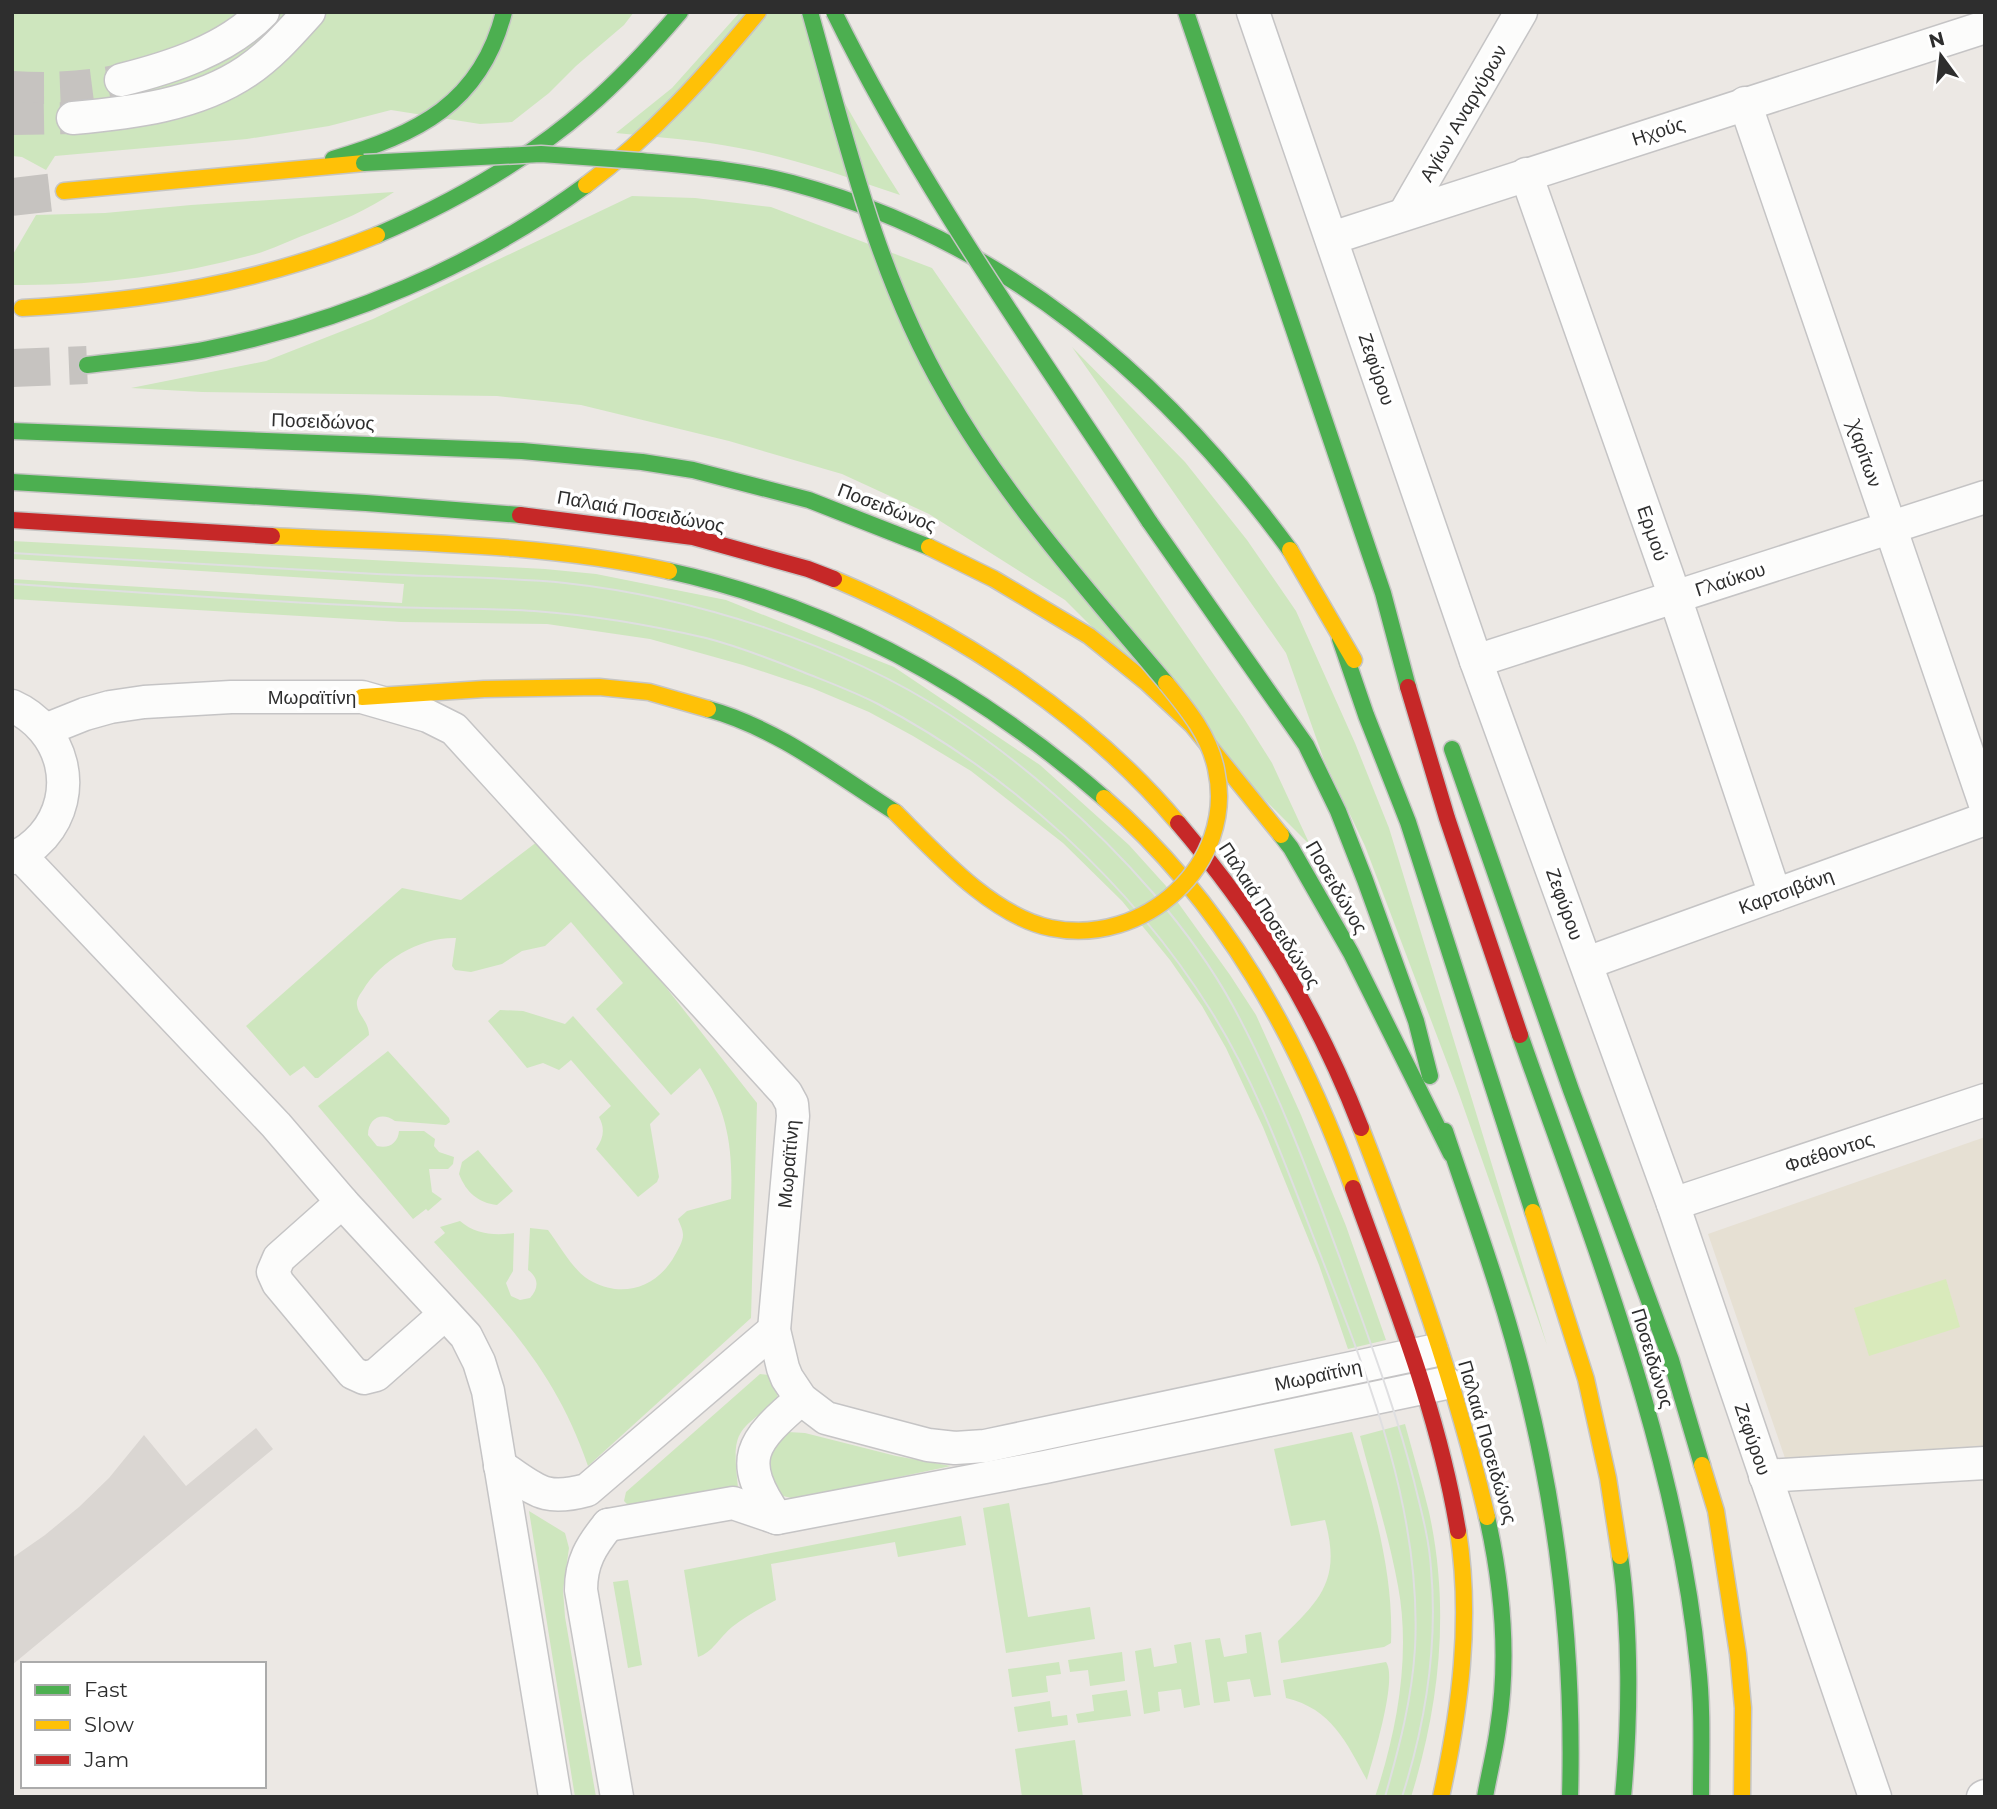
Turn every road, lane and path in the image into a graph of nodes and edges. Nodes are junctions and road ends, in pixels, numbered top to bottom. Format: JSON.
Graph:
{"nodes":[{"id":1,"x":263,"y":12,"type":"edge"},
{"id":2,"x":309,"y":12,"type":"edge"},
{"id":3,"x":504,"y":12,"type":"edge"},
{"id":4,"x":680,"y":12,"type":"edge"},
{"id":5,"x":758,"y":12,"type":"edge"},
{"id":6,"x":810,"y":12,"type":"edge"},
{"id":7,"x":834,"y":12,"type":"edge"},
{"id":8,"x":1186,"y":12,"type":"edge"},
{"id":9,"x":1253,"y":12,"type":"edge"},
{"id":10,"x":1521,"y":12,"type":"edge"},
{"id":11,"x":1985,"y":27,"type":"edge"},
{"id":12,"x":121,"y":80,"type":"tunnel mouth"},
{"id":13,"x":1745,"y":103,"type":"junction"},
{"id":14,"x":73,"y":118,"type":"tunnel mouth"},
{"id":15,"x":302,"y":170,"type":"junction"},
{"id":16,"x":1526,"y":174,"type":"junction"},
{"id":17,"x":64,"y":191,"type":"tunnel mouth"},
{"id":18,"x":1405,"y":213,"type":"junction"},
{"id":19,"x":1332,"y":238,"type":"junction"},
{"id":20,"x":22,"y":308,"type":"dead end"},
{"id":21,"x":87,"y":365,"type":"tunnel mouth"},
{"id":22,"x":12,"y":431,"type":"edge"},
{"id":23,"x":12,"y":482,"type":"edge"},
{"id":24,"x":1985,"y":497,"type":"edge"},
{"id":25,"x":12,"y":520,"type":"edge"},
{"id":26,"x":1890,"y":528,"type":"junction"},
{"id":27,"x":1383,"y":593,"type":"junction"},
{"id":28,"x":1675,"y":597,"type":"junction"},
{"id":29,"x":1340,"y":639,"type":"junction"},
{"id":30,"x":1476,"y":661,"type":"junction"},
{"id":31,"x":1424,"y":682,"type":"dead end"},
{"id":32,"x":1375,"y":693,"type":"dead end"},
{"id":33,"x":362,"y":697,"type":"junction"},
{"id":34,"x":12,"y":706,"type":"edge"},
{"id":35,"x":45,"y":730,"type":"junction"},
{"id":36,"x":1446,"y":732,"type":"dead end"},
{"id":37,"x":1413,"y":760,"type":"dead end"},
{"id":38,"x":1985,"y":804,"type":"edge"},
{"id":39,"x":1985,"y":819,"type":"edge"},
{"id":40,"x":1450,"y":829,"type":"junction"},
{"id":41,"x":16,"y":857,"type":"edge"},
{"id":42,"x":1775,"y":895,"type":"junction"},
{"id":43,"x":1587,"y":963,"type":"junction"},
{"id":44,"x":1985,"y":1100,"type":"edge"},
{"id":45,"x":1451,"y":1154,"type":"junction"},
{"id":46,"x":342,"y":1202,"type":"junction"},
{"id":47,"x":1673,"y":1204,"type":"junction"},
{"id":48,"x":445,"y":1314,"type":"junction"},
{"id":49,"x":774,"y":1330,"type":"junction"},
{"id":50,"x":1425,"y":1352,"type":"junction"},
{"id":51,"x":1436,"y":1386,"type":"junction"},
{"id":52,"x":801,"y":1399,"type":"junction"},
{"id":53,"x":1009,"y":1442,"type":"junction"},
{"id":54,"x":1985,"y":1463,"type":"edge"},
{"id":55,"x":500,"y":1466,"type":"junction"},
{"id":56,"x":1015,"y":1473,"type":"junction"},
{"id":57,"x":1765,"y":1476,"type":"junction"},
{"id":58,"x":587,"y":1490,"type":"junction"},
{"id":59,"x":777,"y":1518,"type":"junction"},
{"id":60,"x":608,"y":1525,"type":"junction"},
{"id":61,"x":555,"y":1797,"type":"edge"},
{"id":62,"x":617,"y":1797,"type":"edge"},
{"id":63,"x":1441,"y":1797,"type":"edge"},
{"id":64,"x":1485,"y":1797,"type":"edge"},
{"id":65,"x":1570,"y":1797,"type":"edge"},
{"id":66,"x":1623,"y":1797,"type":"edge"},
{"id":67,"x":1701,"y":1797,"type":"edge"},
{"id":68,"x":1742,"y":1797,"type":"edge"},
{"id":69,"x":1875,"y":1797,"type":"edge"}],
"edges":[{"from":1,"to":12,"type":"street"},
{"from":2,"to":14,"type":"street"},
{"from":3,"to":15,"type":"main road"},
{"from":4,"to":20,"type":"main road"},
{"from":5,"to":21,"type":"main road"},
{"from":6,"to":33,"type":"main road","bridge":true},
{"from":7,"to":45,"type":"main road","name":"Ποσειδώνος","bridge":true},
{"from":8,"to":27,"type":"main road","name":"Ποσειδώνος"},
{"from":9,"to":19,"type":"street","name":"Ζεφύρου"},
{"from":10,"to":18,"type":"street","name":"Αγίων Αναργύρων"},
{"from":11,"to":13,"type":"street","name":"Ηχούς"},
{"from":13,"to":16,"type":"street","name":"Ηχούς"},
{"from":13,"to":26,"type":"street","name":"Χαρίτων"},
{"from":15,"to":17,"type":"main road"},
{"from":15,"to":29,"type":"main road","bridge":true},
{"from":16,"to":18,"type":"street","name":"Ηχούς"},
{"from":16,"to":28,"type":"street","name":"Ερμού"},
{"from":18,"to":19,"type":"street","name":"Ηχούς"},
{"from":19,"to":30,"type":"street","name":"Ζεφύρου"},
{"from":22,"to":45,"type":"main road","name":"Ποσειδώνος"},
{"from":23,"to":50,"type":"main road","name":"Παλαιά Ποσειδώνος"},
{"from":24,"to":26,"type":"street","name":"Γλαύκου"},
{"from":25,"to":50,"type":"main road","name":"Παλαιά Ποσειδώνος"},
{"from":26,"to":28,"type":"street","name":"Γλαύκου"},
{"from":26,"to":38,"type":"street","name":"Χαρίτων"},
{"from":27,"to":31,"type":"main road"},
{"from":27,"to":40,"type":"main road","name":"Ποσειδώνος"},
{"from":28,"to":30,"type":"street","name":"Γλαύκου"},
{"from":28,"to":42,"type":"street","name":"Ερμού"},
{"from":29,"to":32,"type":"main road"},
{"from":29,"to":66,"type":"main road"},
{"from":30,"to":43,"type":"street","name":"Ζεφύρου"},
{"from":33,"to":35,"type":"street","name":"Μωραϊτίνη"},
{"from":33,"to":49,"type":"street","name":"Μωραϊτίνη"},
{"from":34,"to":35,"type":"street"},
{"from":35,"to":41,"type":"street"},
{"from":36,"to":68,"type":"main road"},
{"from":37,"to":40,"type":"main road","name":"Ποσειδώνος"},
{"from":39,"to":42,"type":"street","name":"Καρτσιβάνη"},
{"from":40,"to":67,"type":"main road","name":"Ποσειδώνος"},
{"from":41,"to":46,"type":"street"},
{"from":42,"to":43,"type":"street","name":"Καρτσιβάνη"},
{"from":43,"to":47,"type":"street","name":"Ζεφύρου"},
{"from":44,"to":47,"type":"street","name":"Φαέθοντος"},
{"from":45,"to":65,"type":"main road","name":"Ποσειδώνος"},
{"from":46,"to":48,"type":"street"},
{"from":46,"to":48,"type":"street"},
{"from":47,"to":57,"type":"street","name":"Ζεφύρου"},
{"from":48,"to":55,"type":"street"},
{"from":49,"to":52,"type":"street","name":"Μωραϊτίνη"},
{"from":49,"to":58,"type":"street"},
{"from":50,"to":51,"type":"main road","name":"Παλαιά Ποσειδώνος"},
{"from":50,"to":51,"type":"main road","name":"Παλαιά Ποσειδώνος"},
{"from":50,"to":53,"type":"street","name":"Μωραϊτίνη"},
{"from":51,"to":56,"type":"street","name":"Μωραϊτίνη"},
{"from":51,"to":63,"type":"main road","name":"Παλαιά Ποσειδώνος"},
{"from":51,"to":64,"type":"main road","name":"Παλαιά Ποσειδώνος"},
{"from":52,"to":53,"type":"street","name":"Μωραϊτίνη"},
{"from":52,"to":59,"type":"street"},
{"from":53,"to":56,"type":"street"},
{"from":54,"to":57,"type":"street"},
{"from":55,"to":58,"type":"street"},
{"from":55,"to":61,"type":"street"},
{"from":56,"to":59,"type":"street","name":"Μωραϊτίνη"},
{"from":57,"to":69,"type":"street","name":"Ζεφύρου"},
{"from":58,"to":60,"type":"street"},
{"from":59,"to":60,"type":"street","name":"Μωραϊτίνη"},
{"from":60,"to":62,"type":"street"}]}
